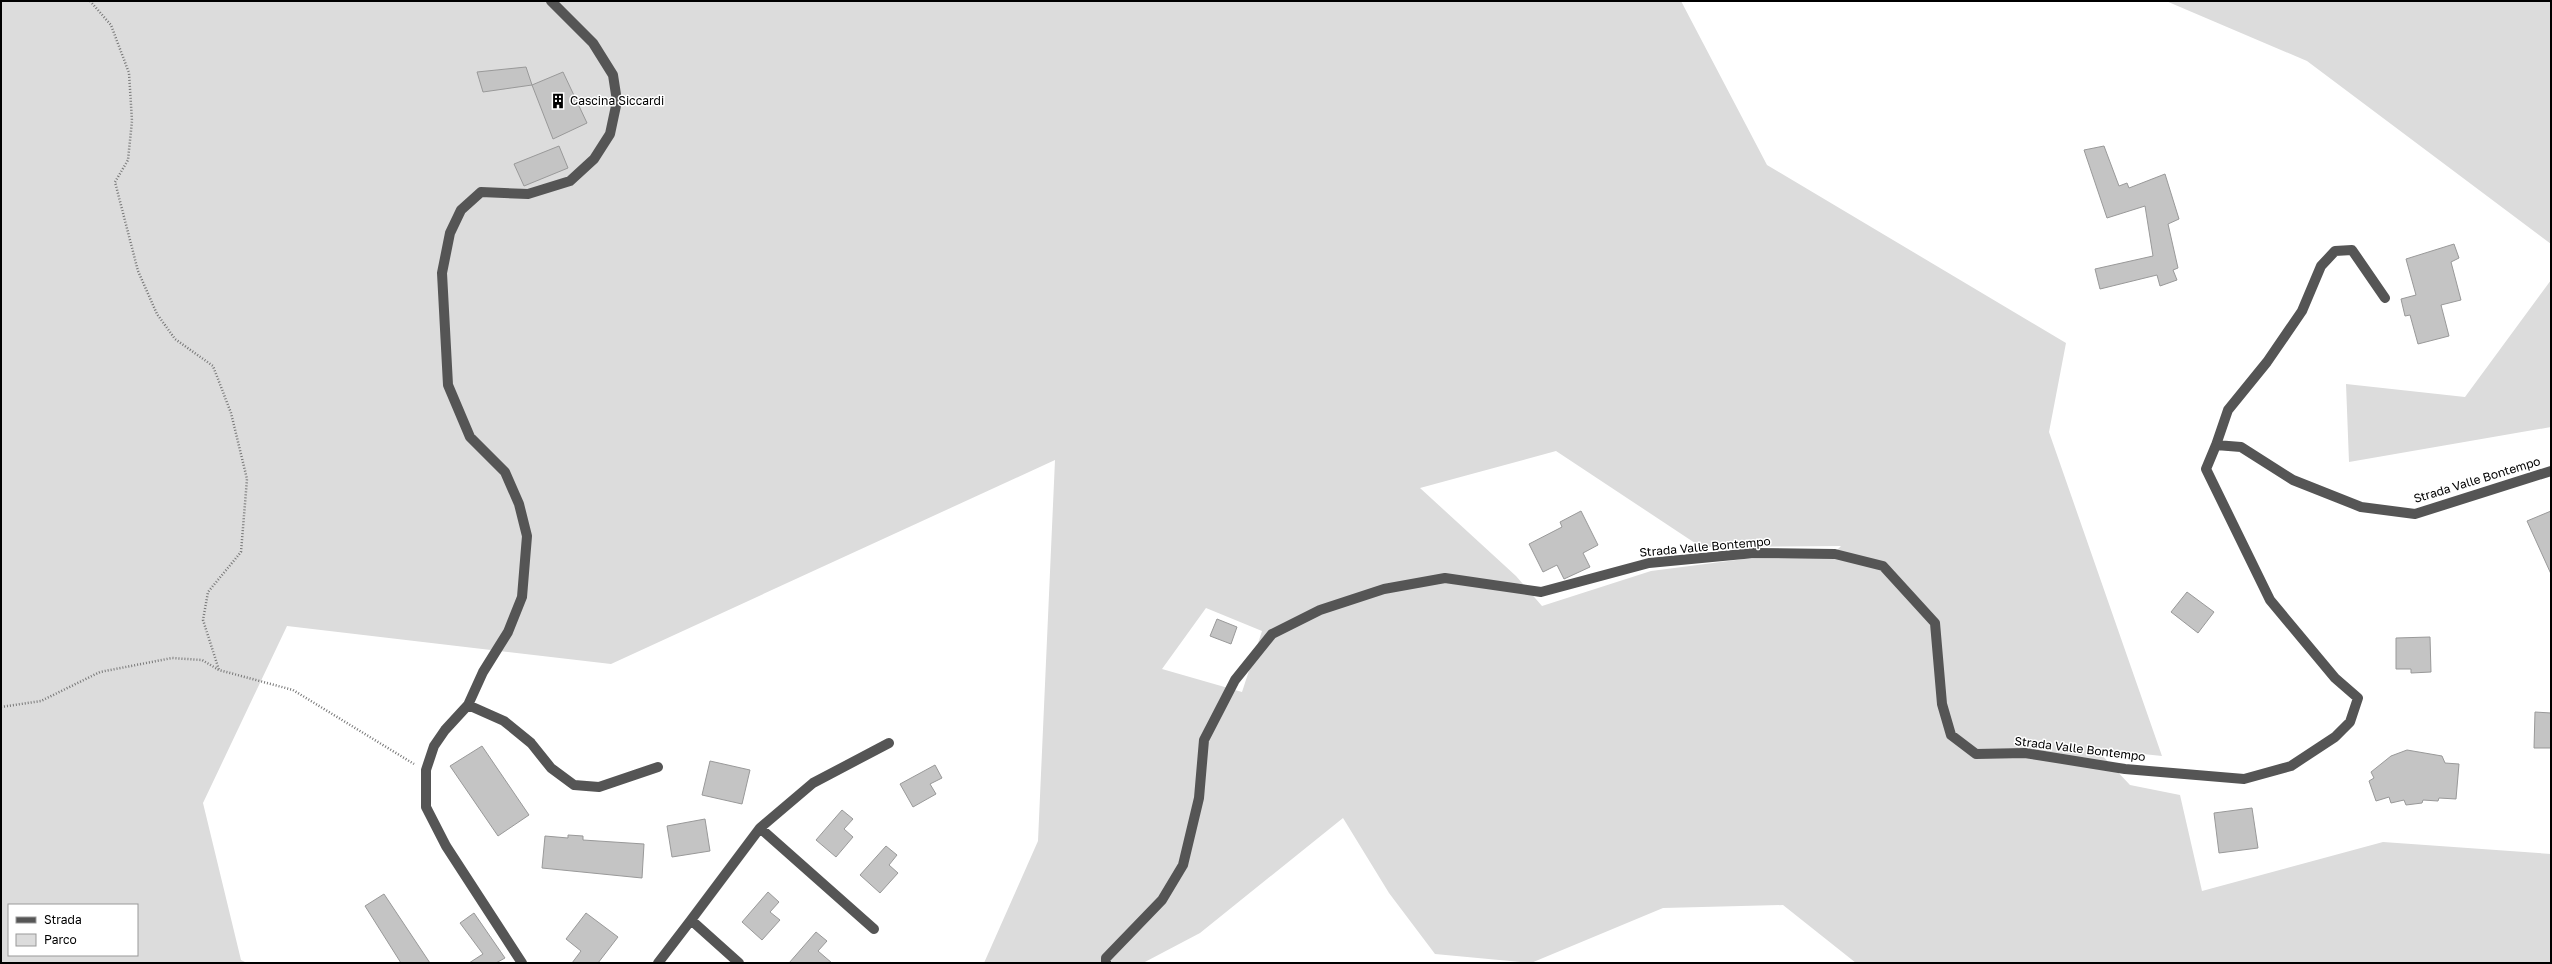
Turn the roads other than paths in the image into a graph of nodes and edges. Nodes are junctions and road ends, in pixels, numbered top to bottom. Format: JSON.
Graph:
{"nodes":[{"id":1,"x":551,"y":1,"type":"edge"},
{"id":2,"x":2385,"y":298,"type":"dead end"},
{"id":3,"x":2216,"y":445,"type":"junction"},
{"id":4,"x":2551,"y":471,"type":"edge"},
{"id":5,"x":468,"y":705,"type":"junction"},
{"id":6,"x":889,"y":743,"type":"dead end"},
{"id":7,"x":658,"y":767,"type":"dead end"},
{"id":8,"x":760,"y":828,"type":"junction"},
{"id":9,"x":690,"y":920,"type":"junction"},
{"id":10,"x":874,"y":929,"type":"dead end"},
{"id":11,"x":522,"y":963,"type":"edge"},
{"id":12,"x":658,"y":963,"type":"edge"},
{"id":13,"x":739,"y":963,"type":"edge"},
{"id":14,"x":1106,"y":963,"type":"edge"}],
"edges":[{"from":1,"to":5,"type":"street"},
{"from":2,"to":3,"type":"street"},
{"from":3,"to":4,"type":"street","name":"Strada Valle Bontempo"},
{"from":3,"to":14,"type":"street","name":"Strada Valle Bontempo"},
{"from":5,"to":7,"type":"street"},
{"from":5,"to":11,"type":"street"},
{"from":6,"to":8,"type":"street"},
{"from":8,"to":9,"type":"street"},
{"from":8,"to":10,"type":"street"},
{"from":9,"to":12,"type":"street"},
{"from":9,"to":13,"type":"street"}]}
